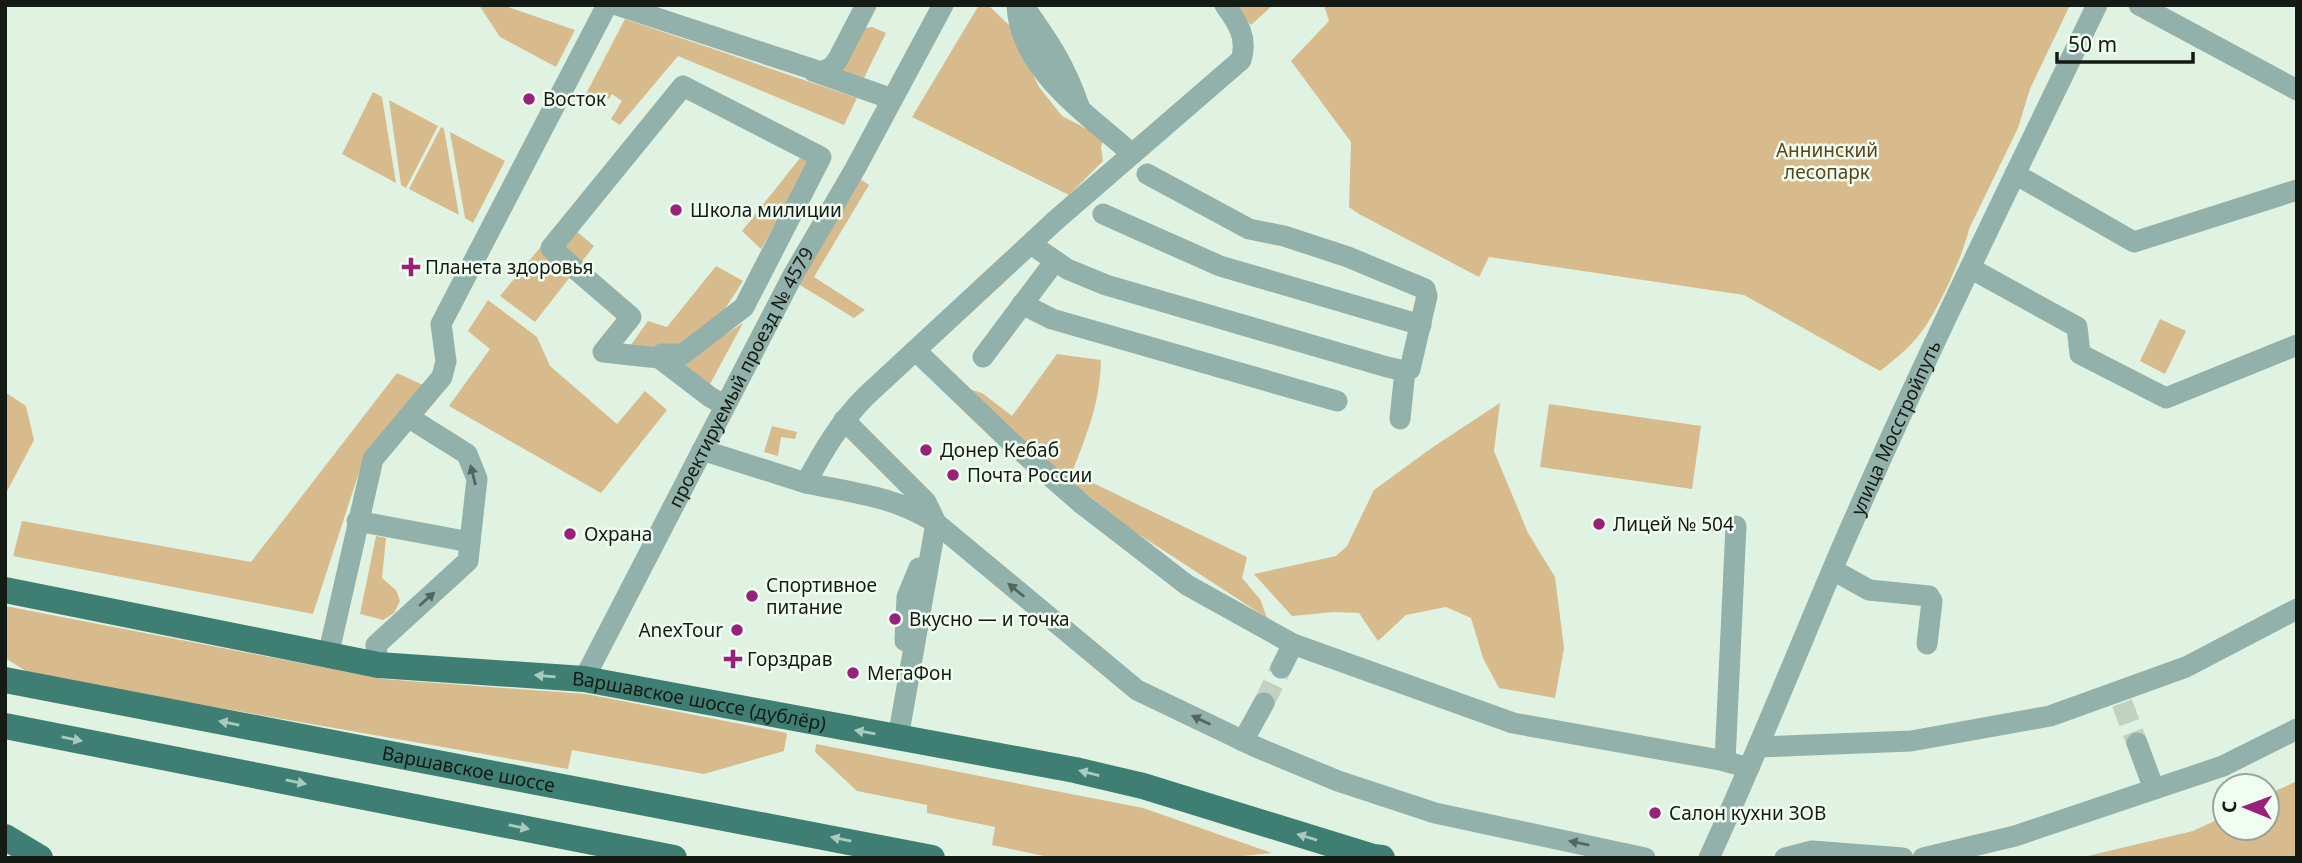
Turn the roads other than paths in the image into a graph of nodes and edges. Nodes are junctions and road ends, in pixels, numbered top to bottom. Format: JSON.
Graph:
{"nodes":[{"id":1,"x":607,"y":5,"type":"edge"},
{"id":2,"x":617,"y":5,"type":"edge"},
{"id":3,"x":866,"y":5,"type":"edge"},
{"id":4,"x":943,"y":5,"type":"edge"},
{"id":5,"x":1017,"y":5,"type":"edge"},
{"id":6,"x":1023,"y":5,"type":"edge"},
{"id":7,"x":1226,"y":5,"type":"edge"},
{"id":8,"x":2097,"y":5,"type":"edge"},
{"id":9,"x":2139,"y":5,"type":"edge"},
{"id":10,"x":813,"y":71,"type":"junction"},
{"id":11,"x":2297,"y":90,"type":"edge"},
{"id":12,"x":892,"y":99,"type":"junction"},
{"id":13,"x":1079,"y":106,"type":"junction"},
{"id":14,"x":1132,"y":154,"type":"junction"},
{"id":15,"x":1147,"y":174,"type":"dead end"},
{"id":16,"x":2015,"y":174,"type":"junction"},
{"id":17,"x":2297,"y":190,"type":"edge"},
{"id":18,"x":1103,"y":214,"type":"dead end"},
{"id":19,"x":1031,"y":244,"type":"junction"},
{"id":20,"x":1055,"y":261,"type":"junction"},
{"id":21,"x":1970,"y":268,"type":"junction"},
{"id":22,"x":1022,"y":304,"type":"junction"},
{"id":23,"x":1421,"y":325,"type":"junction"},
{"id":24,"x":2297,"y":345,"type":"edge"},
{"id":25,"x":916,"y":351,"type":"junction"},
{"id":26,"x":983,"y":357,"type":"dead end"},
{"id":27,"x":659,"y":358,"type":"junction"},
{"id":28,"x":1405,"y":371,"type":"junction"},
{"id":29,"x":1337,"y":401,"type":"dead end"},
{"id":30,"x":724,"y":405,"type":"junction"},
{"id":31,"x":408,"y":417,"type":"junction"},
{"id":32,"x":1400,"y":419,"type":"dead end"},
{"id":33,"x":844,"y":420,"type":"junction"},
{"id":34,"x":702,"y":450,"type":"junction"},
{"id":35,"x":806,"y":483,"type":"junction"},
{"id":36,"x":929,"y":514,"type":"junction"},
{"id":37,"x":357,"y":521,"type":"junction"},
{"id":38,"x":1737,"y":526,"type":"dead end"},
{"id":39,"x":470,"y":542,"type":"junction"},
{"id":40,"x":1832,"y":570,"type":"junction"},
{"id":41,"x":5,"y":590,"type":"edge"},
{"id":42,"x":2297,"y":609,"type":"edge"},
{"id":43,"x":1293,"y":644,"type":"junction"},
{"id":44,"x":1927,"y":644,"type":"dead end"},
{"id":45,"x":328,"y":656,"type":"junction"},
{"id":46,"x":377,"y":665,"type":"junction"},
{"id":47,"x":1281,"y":668,"type":"tunnel mouth"},
{"id":48,"x":5,"y":670,"type":"edge"},
{"id":49,"x":584,"y":679,"type":"junction"},
{"id":50,"x":17,"y":682,"type":"edge"},
{"id":51,"x":1264,"y":703,"type":"tunnel mouth"},
{"id":52,"x":5,"y":726,"type":"edge"},
{"id":53,"x":899,"y":729,"type":"junction"},
{"id":54,"x":2297,"y":729,"type":"edge"},
{"id":55,"x":1243,"y":741,"type":"junction"},
{"id":56,"x":2137,"y":743,"type":"tunnel mouth"},
{"id":57,"x":1758,"y":747,"type":"junction"},
{"id":58,"x":1725,"y":761,"type":"junction"},
{"id":59,"x":1749,"y":768,"type":"junction"},
{"id":60,"x":2154,"y":789,"type":"junction"},
{"id":61,"x":5,"y":837,"type":"edge"},
{"id":62,"x":5,"y":852,"type":"edge"},
{"id":63,"x":1373,"y":857,"type":"edge"},
{"id":64,"x":34,"y":858,"type":"edge"},
{"id":65,"x":40,"y":858,"type":"edge"},
{"id":66,"x":674,"y":858,"type":"edge"},
{"id":67,"x":932,"y":858,"type":"edge"},
{"id":68,"x":1364,"y":858,"type":"edge"},
{"id":69,"x":1382,"y":858,"type":"edge"},
{"id":70,"x":1645,"y":858,"type":"edge"},
{"id":71,"x":1709,"y":858,"type":"edge"},
{"id":72,"x":1786,"y":858,"type":"edge"},
{"id":73,"x":1903,"y":858,"type":"edge"},
{"id":74,"x":1923,"y":858,"type":"edge"}],
"edges":[{"from":1,"to":31,"type":"street"},
{"from":2,"to":10,"type":"street"},
{"from":3,"to":10,"type":"street"},
{"from":4,"to":12,"type":"street","name":"проектируемый проезд № 4579"},
{"from":5,"to":13,"type":"street"},
{"from":6,"to":13,"type":"street"},
{"from":7,"to":14,"type":"street"},
{"from":8,"to":16,"type":"street","name":"улица Мосстройпуть"},
{"from":9,"to":11,"type":"street"},
{"from":10,"to":12,"type":"street"},
{"from":12,"to":30,"type":"street","name":"проектируемый проезд № 4579"},
{"from":13,"to":14,"type":"street"},
{"from":14,"to":19,"type":"street"},
{"from":15,"to":23,"type":"street"},
{"from":16,"to":17,"type":"street"},
{"from":16,"to":21,"type":"street","name":"улица Мосстройпуть"},
{"from":18,"to":23,"type":"street"},
{"from":19,"to":20,"type":"street"},
{"from":19,"to":25,"type":"street"},
{"from":20,"to":22,"type":"street"},
{"from":20,"to":28,"type":"street"},
{"from":21,"to":24,"type":"street"},
{"from":21,"to":40,"type":"street","name":"улица Мосстройпуть"},
{"from":22,"to":26,"type":"street"},
{"from":22,"to":29,"type":"street"},
{"from":23,"to":28,"type":"street"},
{"from":25,"to":33,"type":"street"},
{"from":25,"to":43,"type":"street"},
{"from":27,"to":27,"type":"street"},
{"from":27,"to":30,"type":"street"},
{"from":28,"to":32,"type":"street"},
{"from":30,"to":34,"type":"street","name":"проектируемый проезд № 4579"},
{"from":31,"to":37,"type":"street"},
{"from":39,"to":31,"type":"street","one_way":true},
{"from":33,"to":35,"type":"street"},
{"from":33,"to":36,"type":"street"},
{"from":34,"to":35,"type":"street"},
{"from":34,"to":49,"type":"street","name":"проектируемый проезд № 4579"},
{"from":35,"to":36,"type":"street"},
{"from":36,"to":53,"type":"street"},
{"from":36,"to":53,"type":"street"},
{"from":55,"to":36,"type":"street","one_way":true},
{"from":37,"to":39,"type":"street"},
{"from":37,"to":45,"type":"street"},
{"from":38,"to":58,"type":"street"},
{"from":46,"to":39,"type":"street","one_way":true},
{"from":40,"to":44,"type":"street"},
{"from":40,"to":57,"type":"street","name":"улица Мосстройпуть"},
{"from":41,"to":45,"type":"main road","name":"Варшавское шоссе (дублёр)"},
{"from":42,"to":57,"type":"street"},
{"from":43,"to":47,"type":"street"},
{"from":43,"to":58,"type":"street"},
{"from":45,"to":46,"type":"main road","name":"Варшавское шоссе (дублёр)"},
{"from":49,"to":46,"type":"main road","name":"Варшавское шоссе (дублёр)","one_way":true},
{"from":48,"to":50,"type":"main road"},
{"from":53,"to":49,"type":"main road","name":"Варшавское шоссе (дублёр)","one_way":true},
{"from":67,"to":50,"type":"main road","name":"Варшавское шоссе","one_way":true},
{"from":51,"to":55,"type":"street"},
{"from":52,"to":66,"type":"main road","one_way":true},
{"from":63,"to":53,"type":"main road","name":"Варшавское шоссе (дублёр)","one_way":true},
{"from":54,"to":60,"type":"street"},
{"from":70,"to":55,"type":"street","one_way":true},
{"from":56,"to":60,"type":"street"},
{"from":57,"to":59,"type":"street","name":"улица Мосстройпуть"},
{"from":58,"to":59,"type":"street"},
{"from":59,"to":71,"type":"street","name":"улица Мосстройпуть"},
{"from":60,"to":74,"type":"street"},
{"from":61,"to":65,"type":"main road"},
{"from":62,"to":64,"type":"main road"},
{"from":63,"to":68,"type":"main road"},
{"from":63,"to":69,"type":"main road","name":"Варшавское шоссе (дублёр)"},
{"from":72,"to":73,"type":"street"}]}
